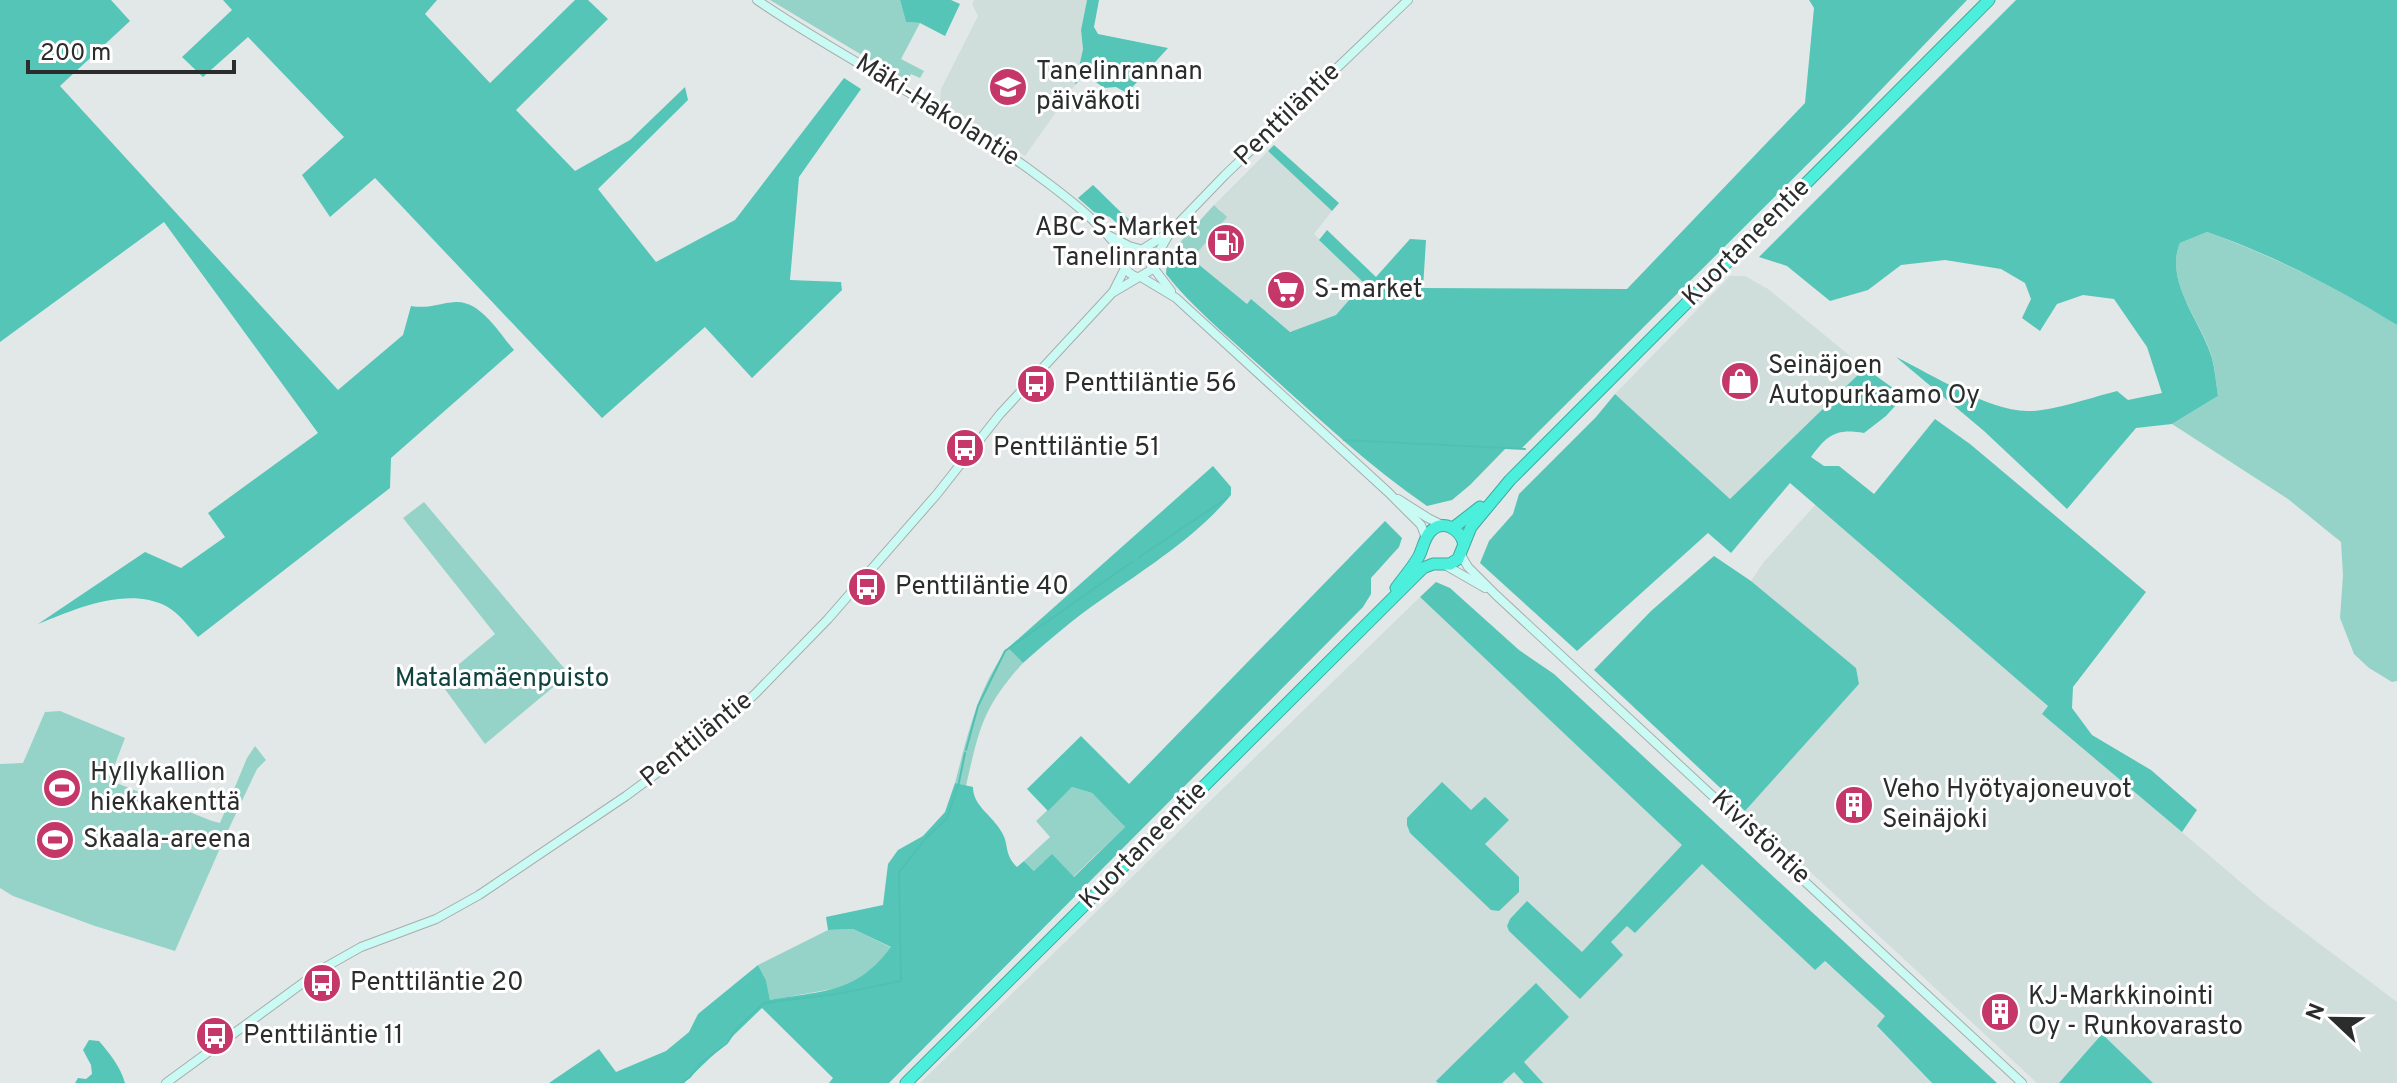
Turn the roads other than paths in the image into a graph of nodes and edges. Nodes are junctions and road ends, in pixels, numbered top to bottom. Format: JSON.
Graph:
{"nodes":[{"id":1,"x":757,"y":0,"type":"edge"},
{"id":2,"x":1408,"y":0,"type":"edge"},
{"id":3,"x":1989,"y":0,"type":"edge"},
{"id":4,"x":1170,"y":232,"type":"junction"},
{"id":5,"x":1108,"y":235,"type":"junction"},
{"id":6,"x":1140,"y":249,"type":"junction"},
{"id":7,"x":1125,"y":257,"type":"junction"},
{"id":8,"x":1152,"y":264,"type":"junction"},
{"id":9,"x":1125,"y":268,"type":"junction"},
{"id":10,"x":1139,"y":277,"type":"junction"},
{"id":11,"x":1112,"y":293,"type":"junction"},
{"id":12,"x":1176,"y":298,"type":"junction"},
{"id":13,"x":1505,"y":486,"type":"junction"},
{"id":14,"x":1388,"y":492,"type":"junction"},
{"id":15,"x":1449,"y":527,"type":"junction"},
{"id":16,"x":1426,"y":540,"type":"junction"},
{"id":17,"x":1463,"y":550,"type":"junction"},
{"id":18,"x":1442,"y":564,"type":"junction"},
{"id":19,"x":1496,"y":595,"type":"junction"},
{"id":20,"x":1382,"y":608,"type":"junction"},
{"id":21,"x":186,"y":1070,"type":"junction"},
{"id":22,"x":166,"y":1083,"type":"edge"},
{"id":23,"x":179,"y":1083,"type":"edge"},
{"id":24,"x":906,"y":1083,"type":"edge"},
{"id":25,"x":2022,"y":1083,"type":"edge"}],
"edges":[{"from":1,"to":5,"type":"street","name":"Mäki-Hakolantie"},
{"from":2,"to":4,"type":"street","name":"Penttiläntie"},
{"from":3,"to":13,"type":"highway","name":"Kuortaneentie"},
{"from":4,"to":6,"type":"street","name":"Penttiläntie"},
{"from":4,"to":8,"type":"street","name":"Penttiläntie"},
{"from":5,"to":6,"type":"street","name":"Mäki-Hakolantie"},
{"from":5,"to":7,"type":"street","name":"Mäki-Hakolantie"},
{"from":6,"to":7,"type":"street"},
{"from":6,"to":8,"type":"street"},
{"from":7,"to":9,"type":"street"},
{"from":8,"to":10,"type":"street"},
{"from":8,"to":12,"type":"street"},
{"from":9,"to":10,"type":"street"},
{"from":9,"to":11,"type":"street","name":"Penttiläntie"},
{"from":10,"to":11,"type":"street","name":"Penttiläntie"},
{"from":10,"to":12,"type":"street"},
{"from":11,"to":21,"type":"street","name":"Penttiläntie"},
{"from":12,"to":14,"type":"street"},
{"from":13,"to":15,"type":"highway","name":"Kuortaneentie"},
{"from":13,"to":17,"type":"highway","name":"Kuortaneentie"},
{"from":14,"to":15,"type":"street"},
{"from":14,"to":16,"type":"street"},
{"from":15,"to":16,"type":"highway"},
{"from":15,"to":17,"type":"highway"},
{"from":16,"to":18,"type":"highway"},
{"from":16,"to":20,"type":"highway","name":"Kuortaneentie"},
{"from":17,"to":18,"type":"highway"},
{"from":17,"to":19,"type":"street","name":"Kivistöntie"},
{"from":18,"to":19,"type":"street","name":"Kivistöntie"},
{"from":18,"to":20,"type":"highway","name":"Kuortaneentie"},
{"from":19,"to":25,"type":"street","name":"Kivistöntie"},
{"from":20,"to":24,"type":"highway","name":"Kuortaneentie"},
{"from":21,"to":22,"type":"street","name":"Penttiläntie"},
{"from":21,"to":23,"type":"street","name":"Penttiläntie"}]}
